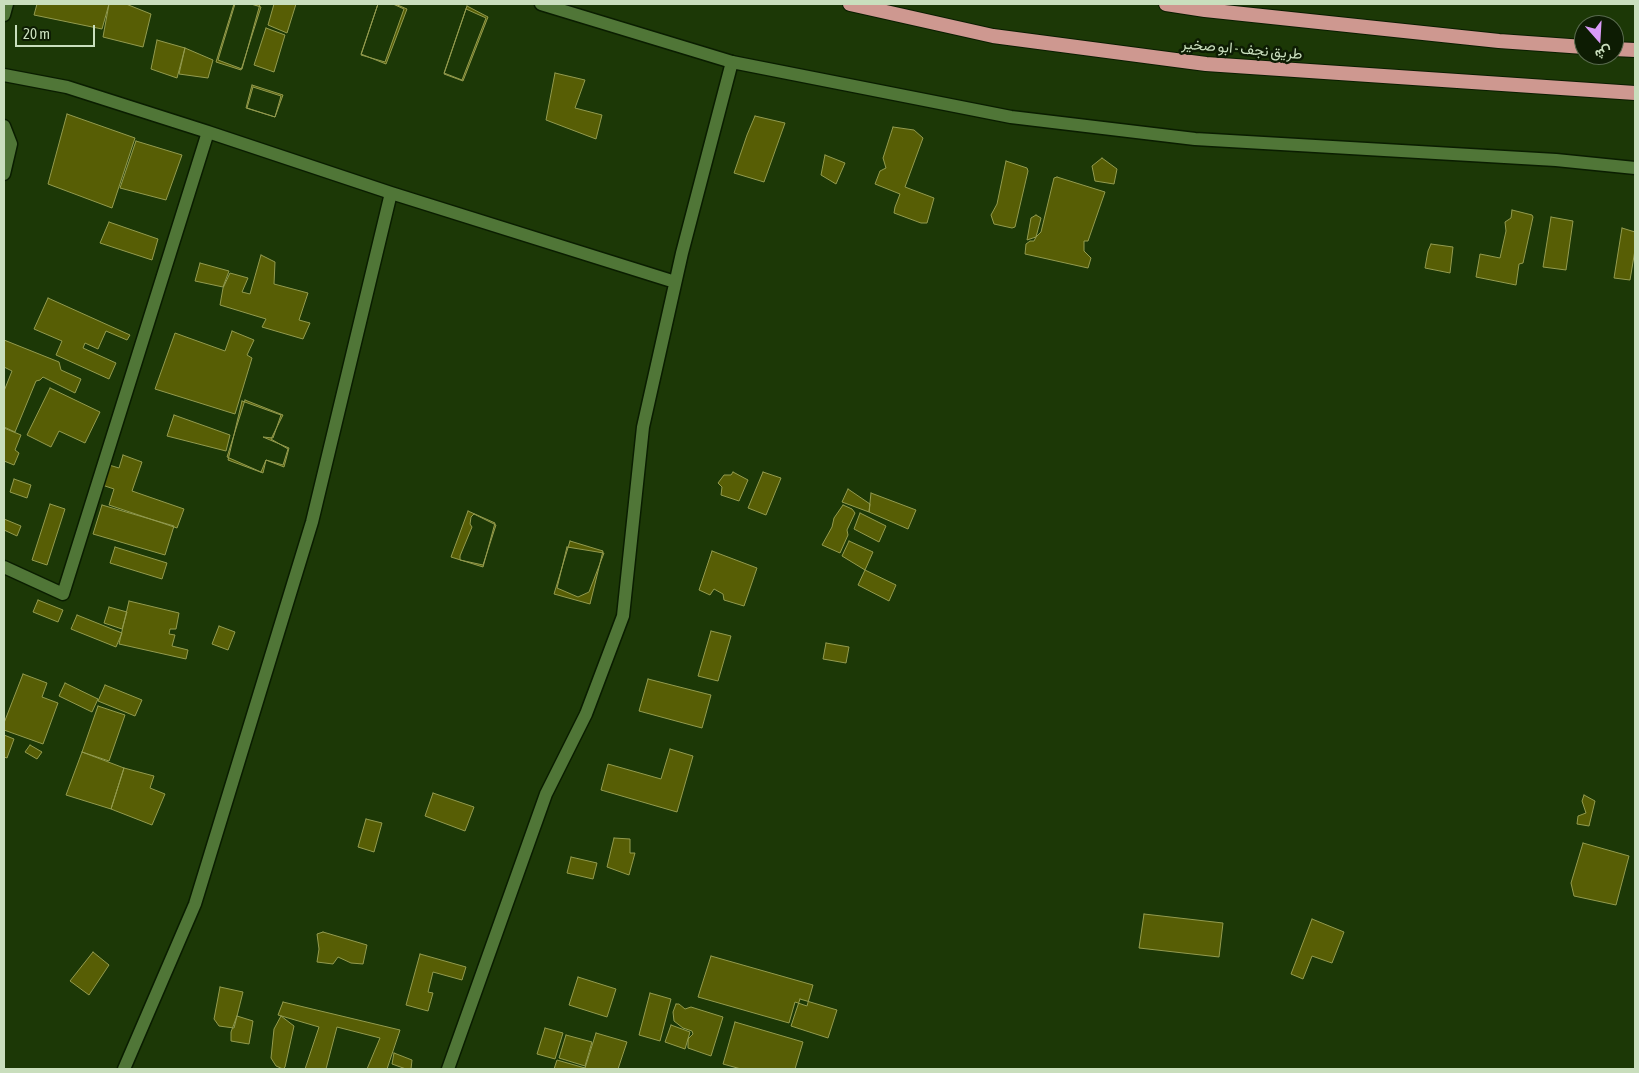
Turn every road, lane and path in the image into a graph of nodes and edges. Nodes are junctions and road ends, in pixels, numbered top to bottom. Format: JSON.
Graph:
{"nodes":[{"id":1,"x":7,"y":4,"type":"edge"},
{"id":2,"x":541,"y":4,"type":"edge"},
{"id":3,"x":850,"y":4,"type":"edge"},
{"id":4,"x":1166,"y":4,"type":"edge"},
{"id":5,"x":4,"y":16,"type":"edge"},
{"id":6,"x":1574,"y":45,"type":"edge"},
{"id":7,"x":732,"y":62,"type":"junction"},
{"id":8,"x":4,"y":75,"type":"edge"},
{"id":9,"x":1635,"y":93,"type":"edge"},
{"id":10,"x":4,"y":126,"type":"edge"},
{"id":11,"x":208,"y":132,"type":"junction"},
{"id":12,"x":1635,"y":168,"type":"edge"},
{"id":13,"x":4,"y":174,"type":"edge"},
{"id":14,"x":390,"y":193,"type":"junction"},
{"id":15,"x":675,"y":282,"type":"junction"},
{"id":16,"x":4,"y":567,"type":"edge"},
{"id":17,"x":124,"y":1069,"type":"edge"},
{"id":18,"x":448,"y":1069,"type":"edge"}],
"edges":[{"from":1,"to":5,"type":"street"},
{"from":2,"to":7,"type":"street"},
{"from":3,"to":9,"type":"highway","name":"طريق نجف - ابو صخير"},
{"from":4,"to":6,"type":"highway"},
{"from":7,"to":12,"type":"street"},
{"from":7,"to":15,"type":"street"},
{"from":8,"to":11,"type":"street"},
{"from":10,"to":13,"type":"street"},
{"from":11,"to":14,"type":"street"},
{"from":11,"to":16,"type":"street"},
{"from":14,"to":15,"type":"street"},
{"from":14,"to":17,"type":"street"},
{"from":15,"to":18,"type":"street"}]}
